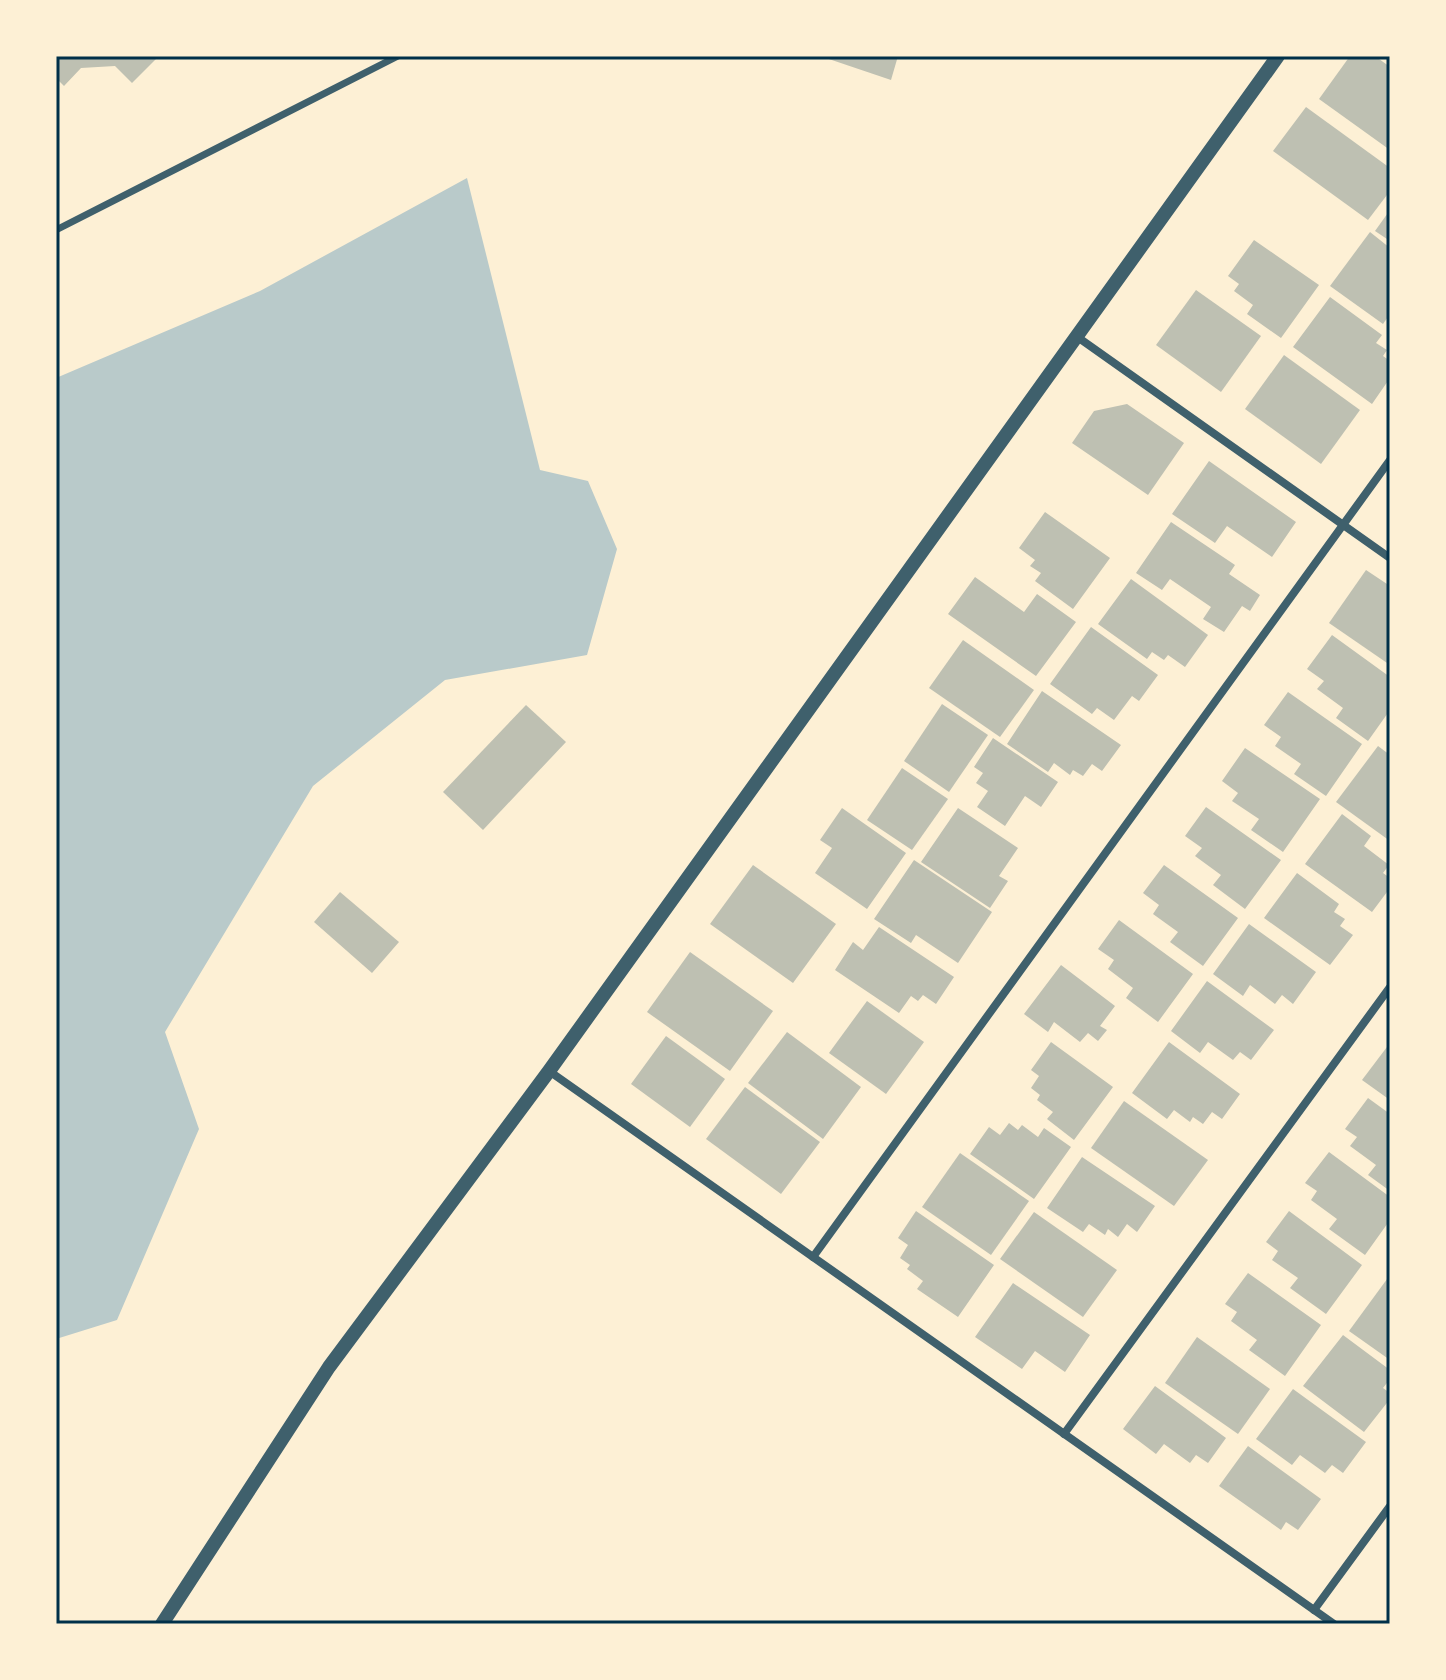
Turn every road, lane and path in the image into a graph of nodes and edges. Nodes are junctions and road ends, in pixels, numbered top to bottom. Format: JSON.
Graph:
{"nodes":[{"id":1,"x":398,"y":56,"type":"edge"},
{"id":2,"x":1278,"y":56,"type":"edge"},
{"id":3,"x":56,"y":230,"type":"edge"},
{"id":4,"x":1076,"y":336,"type":"junction"},
{"id":5,"x":1390,"y":460,"type":"edge"},
{"id":6,"x":1343,"y":525,"type":"junction"},
{"id":7,"x":1390,"y":558,"type":"edge"},
{"id":8,"x":1390,"y":987,"type":"edge"},
{"id":9,"x":549,"y":1071,"type":"junction"},
{"id":10,"x":813,"y":1257,"type":"junction"},
{"id":11,"x":1064,"y":1434,"type":"junction"},
{"id":12,"x":1390,"y":1506,"type":"edge"},
{"id":13,"x":1314,"y":1610,"type":"junction"},
{"id":14,"x":162,"y":1624,"type":"edge"},
{"id":15,"x":1334,"y":1624,"type":"edge"}],
"edges":[{"from":1,"to":3,"type":"street"},
{"from":2,"to":4,"type":"street"},
{"from":4,"to":6,"type":"street"},
{"from":4,"to":9,"type":"street"},
{"from":5,"to":6,"type":"street"},
{"from":6,"to":7,"type":"street"},
{"from":6,"to":10,"type":"street"},
{"from":8,"to":11,"type":"street"},
{"from":9,"to":10,"type":"street"},
{"from":9,"to":14,"type":"street"},
{"from":10,"to":11,"type":"street"},
{"from":11,"to":13,"type":"street"},
{"from":12,"to":13,"type":"street"},
{"from":13,"to":15,"type":"street"}]}
